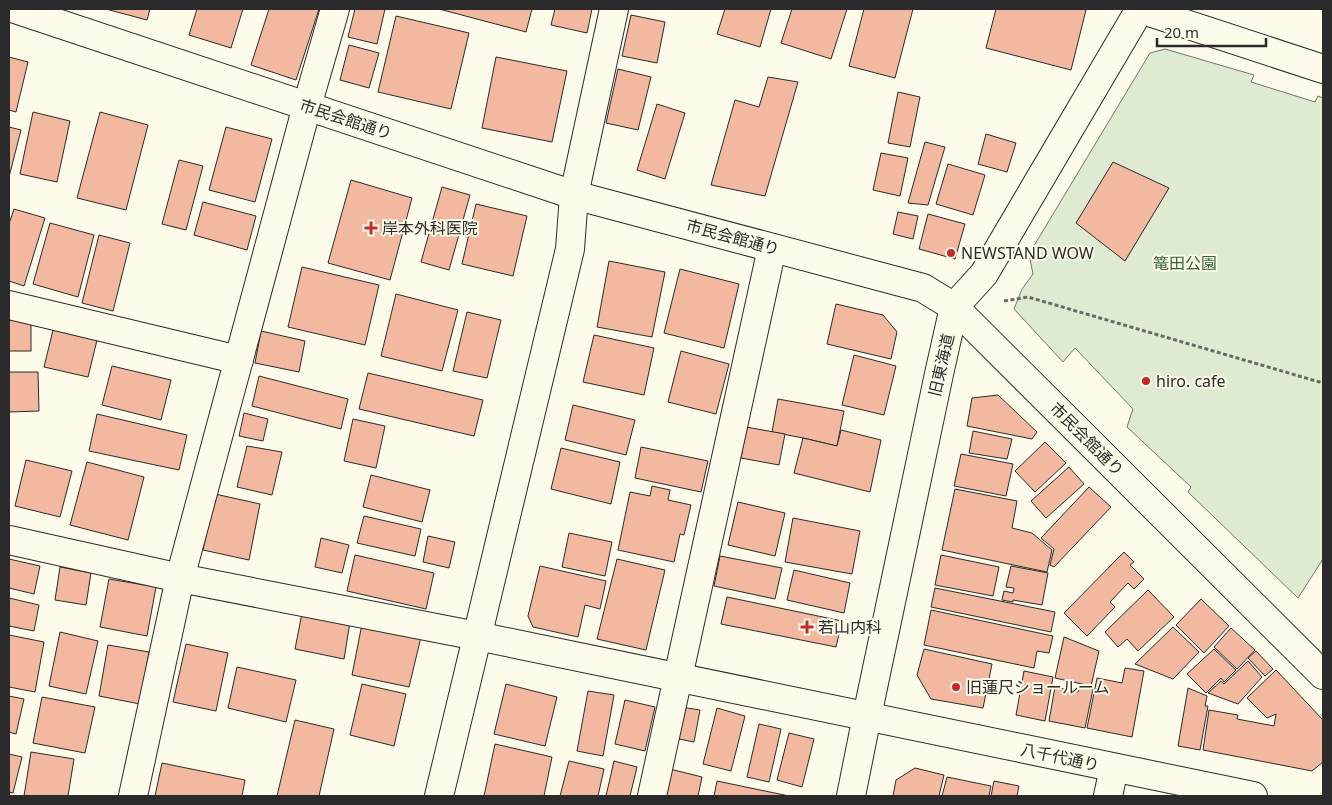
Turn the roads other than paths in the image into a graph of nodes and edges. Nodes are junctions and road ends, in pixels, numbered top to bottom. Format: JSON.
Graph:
{"nodes":[{"id":1,"x":15,"y":9,"type":"edge"},
{"id":2,"x":335,"y":9,"type":"edge"},
{"id":3,"x":614,"y":9,"type":"edge"},
{"id":4,"x":1140,"y":9,"type":"edge"},
{"id":5,"x":1323,"y":69,"type":"edge"},
{"id":6,"x":307,"y":106,"type":"junction"},
{"id":7,"x":574,"y":195,"type":"junction"},
{"id":8,"x":772,"y":248,"type":"junction"},
{"id":9,"x":9,"y":305,"type":"edge"},
{"id":10,"x":954,"y":307,"type":"junction"},
{"id":11,"x":238,"y":360,"type":"junction"},
{"id":12,"x":9,"y":540,"type":"edge"},
{"id":13,"x":180,"y":578,"type":"junction"},
{"id":14,"x":477,"y":636,"type":"junction"},
{"id":15,"x":1323,"y":675,"type":"edge"},
{"id":16,"x":678,"y":678,"type":"junction"},
{"id":17,"x":867,"y":716,"type":"junction"},
{"id":18,"x":1114,"y":768,"type":"junction"},
{"id":19,"x":133,"y":796,"type":"edge"},
{"id":20,"x":439,"y":796,"type":"edge"},
{"id":21,"x":652,"y":796,"type":"edge"},
{"id":22,"x":851,"y":796,"type":"edge"},
{"id":23,"x":1108,"y":796,"type":"edge"},
{"id":24,"x":1253,"y":796,"type":"edge"}],
"edges":[{"from":1,"to":6,"type":"street","name":"市民会館通り"},
{"from":2,"to":6,"type":"street"},
{"from":3,"to":7,"type":"street"},
{"from":4,"to":5,"type":"street"},
{"from":4,"to":10,"type":"street"},
{"from":6,"to":7,"type":"street","name":"市民会館通り"},
{"from":6,"to":11,"type":"street"},
{"from":7,"to":8,"type":"street","name":"市民会館通り"},
{"from":7,"to":14,"type":"street"},
{"from":8,"to":10,"type":"street","name":"市民会館通り"},
{"from":8,"to":16,"type":"street"},
{"from":9,"to":11,"type":"street"},
{"from":10,"to":15,"type":"street","name":"市民会館通り"},
{"from":10,"to":17,"type":"street","name":"旧東海道"},
{"from":11,"to":13,"type":"street"},
{"from":12,"to":13,"type":"street","name":"八千代通り"},
{"from":13,"to":14,"type":"street","name":"八千代通り"},
{"from":13,"to":19,"type":"street"},
{"from":14,"to":16,"type":"street","name":"八千代通り"},
{"from":14,"to":20,"type":"street"},
{"from":16,"to":17,"type":"street","name":"八千代通り"},
{"from":16,"to":21,"type":"street"},
{"from":17,"to":18,"type":"street","name":"八千代通り"},
{"from":17,"to":22,"type":"street","name":"旧東海道"},
{"from":18,"to":23,"type":"street"},
{"from":18,"to":24,"type":"street","name":"八千代通り"}]}
